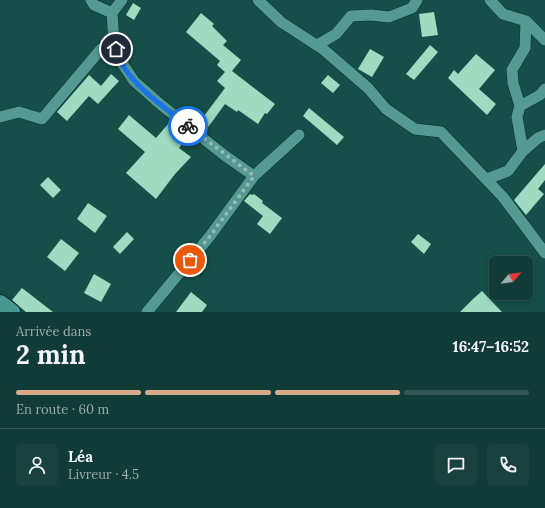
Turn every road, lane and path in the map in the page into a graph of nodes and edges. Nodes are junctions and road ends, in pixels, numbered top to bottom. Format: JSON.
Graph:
{"nodes":[{"id":1,"x":91,"y":0,"type":"edge"},
{"id":2,"x":122,"y":0,"type":"edge"},
{"id":3,"x":258,"y":0,"type":"edge"},
{"id":4,"x":417,"y":0,"type":"edge"},
{"id":5,"x":490,"y":0,"type":"edge"},
{"id":6,"x":112,"y":13,"type":"junction"},
{"id":7,"x":526,"y":21,"type":"junction"},
{"id":8,"x":545,"y":40,"type":"edge"},
{"id":9,"x":114,"y":42,"type":"junction"},
{"id":10,"x":317,"y":45,"type":"junction"},
{"id":11,"x":545,"y":89,"type":"edge"},
{"id":12,"x":520,"y":106,"type":"junction"},
{"id":13,"x":0,"y":117,"type":"edge"},
{"id":14,"x":299,"y":135,"type":"dead end"},
{"id":15,"x":545,"y":135,"type":"edge"},
{"id":16,"x":523,"y":151,"type":"junction"},
{"id":17,"x":254,"y":176,"type":"junction"},
{"id":18,"x":487,"y":179,"type":"junction"},
{"id":19,"x":545,"y":253,"type":"edge"},
{"id":20,"x":0,"y":303,"type":"edge"},
{"id":21,"x":12,"y":312,"type":"edge"},
{"id":22,"x":148,"y":312,"type":"edge"}],
"edges":[{"from":1,"to":6,"type":"street"},
{"from":2,"to":6,"type":"street"},
{"from":3,"to":10,"type":"street"},
{"from":4,"to":10,"type":"street"},
{"from":5,"to":7,"type":"street"},
{"from":6,"to":9,"type":"street"},
{"from":7,"to":8,"type":"street"},
{"from":7,"to":12,"type":"street"},
{"from":9,"to":13,"type":"street"},
{"from":9,"to":17,"type":"street"},
{"from":10,"to":18,"type":"street"},
{"from":11,"to":12,"type":"street"},
{"from":12,"to":16,"type":"street"},
{"from":14,"to":17,"type":"street"},
{"from":15,"to":16,"type":"street"},
{"from":16,"to":18,"type":"street"},
{"from":17,"to":22,"type":"street"},
{"from":18,"to":19,"type":"street"},
{"from":20,"to":21,"type":"main road"}]}
